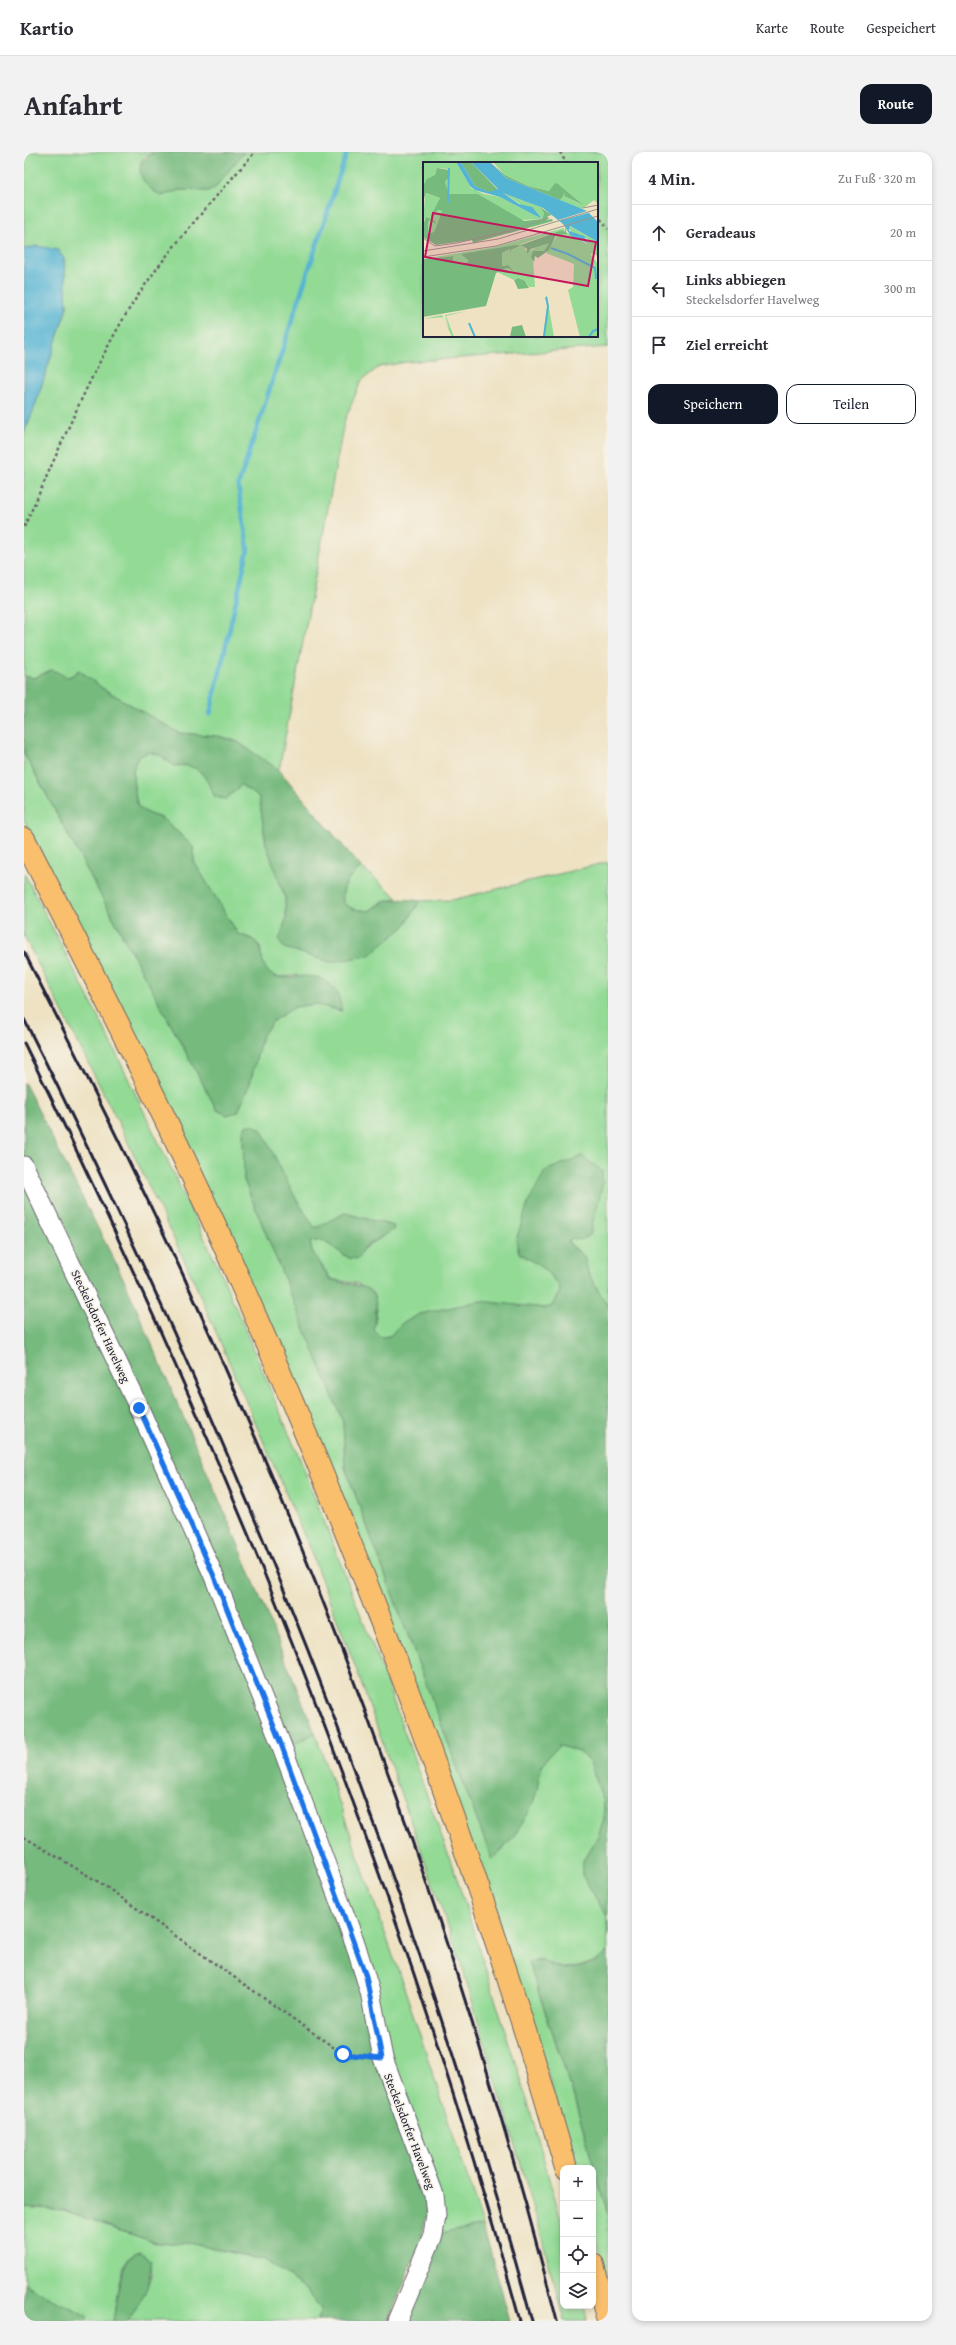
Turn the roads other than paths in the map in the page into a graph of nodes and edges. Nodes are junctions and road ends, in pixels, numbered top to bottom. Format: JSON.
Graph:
{"nodes":[{"id":1,"x":24,"y":839,"type":"edge"},
{"id":2,"x":24,"y":1166,"type":"edge"},
{"id":3,"x":565,"y":2165,"type":"edge"},
{"id":4,"x":595,"y":2273,"type":"edge"},
{"id":5,"x":608,"y":2320,"type":"edge"},
{"id":6,"x":397,"y":2321,"type":"edge"}],
"edges":[{"from":1,"to":3,"type":"main road"},
{"from":2,"to":6,"type":"street","name":"Steckelsdorfer Havelweg"},
{"from":4,"to":5,"type":"main road"}]}
